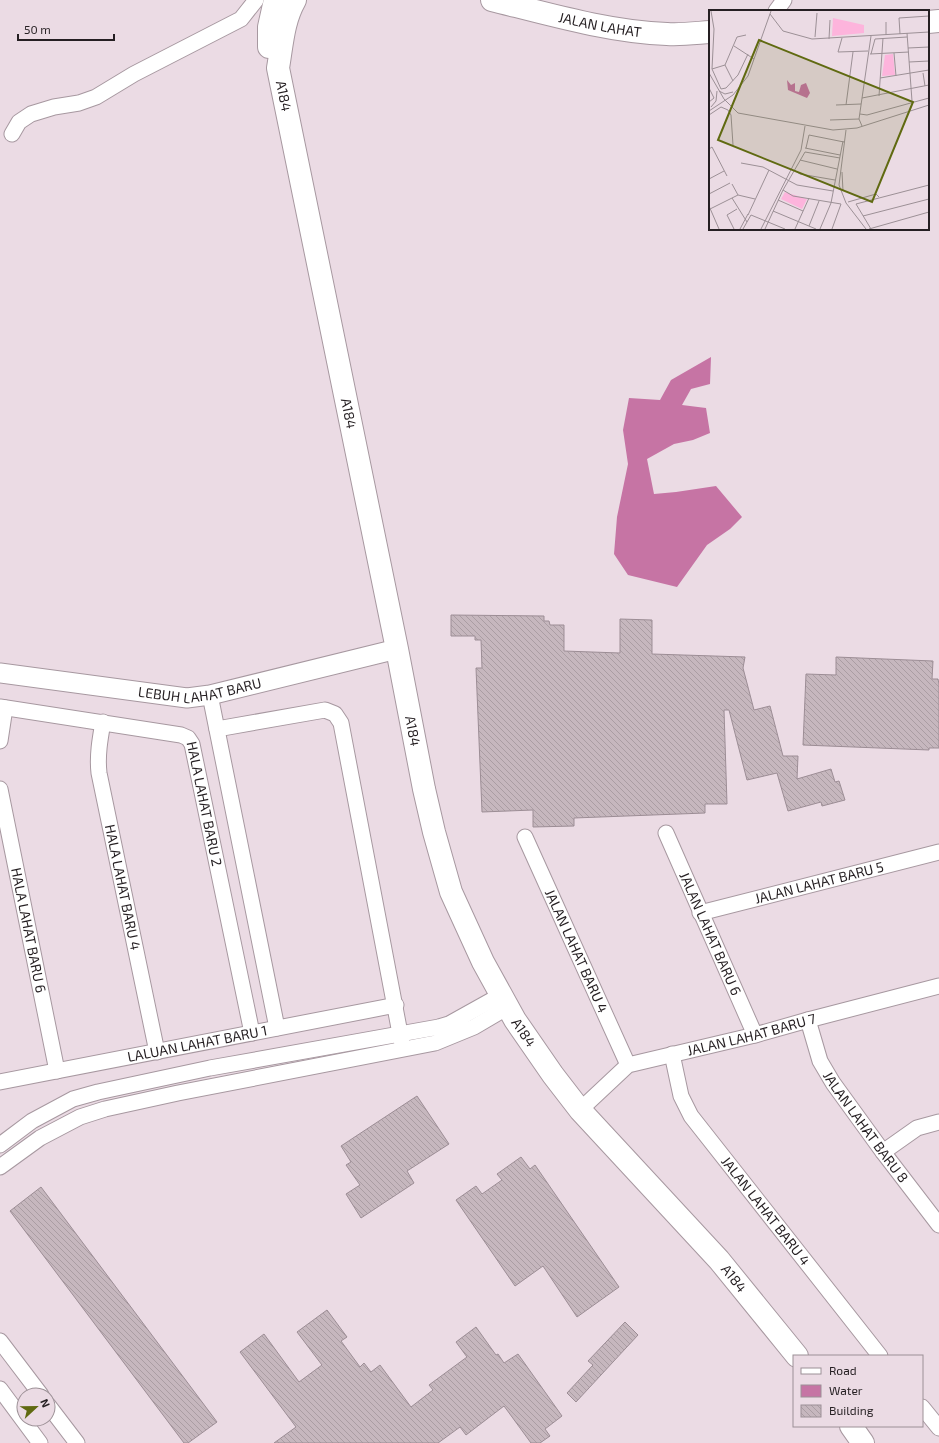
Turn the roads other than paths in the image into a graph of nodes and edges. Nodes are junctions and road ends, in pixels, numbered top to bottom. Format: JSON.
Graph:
{"nodes":[{"id":1,"x":256,"y":0,"type":"edge"},
{"id":2,"x":275,"y":0,"type":"edge"},
{"id":3,"x":295,"y":0,"type":"edge"},
{"id":4,"x":492,"y":0,"type":"edge"},
{"id":5,"x":522,"y":0,"type":"edge"},
{"id":6,"x":784,"y":0,"type":"edge"},
{"id":7,"x":777,"y":10,"type":"edge"},
{"id":8,"x":558,"y":16,"type":"junction"},
{"id":9,"x":939,"y":21,"type":"edge"},
{"id":10,"x":929,"y":22,"type":"edge"},
{"id":11,"x":709,"y":32,"type":"edge"},
{"id":12,"x":278,"y":68,"type":"junction"},
{"id":13,"x":12,"y":134,"type":"dead end"},
{"id":14,"x":397,"y":649,"type":"junction"},
{"id":15,"x":0,"y":673,"type":"edge"},
{"id":16,"x":210,"y":695,"type":"junction"},
{"id":17,"x":3,"y":708,"type":"edge"},
{"id":18,"x":103,"y":722,"type":"junction"},
{"id":19,"x":217,"y":729,"type":"junction"},
{"id":20,"x":0,"y":741,"type":"edge"},
{"id":21,"x":0,"y":789,"type":"edge"},
{"id":22,"x":666,"y":833,"type":"dead end"},
{"id":23,"x":525,"y":838,"type":"dead end"},
{"id":24,"x":939,"y":852,"type":"edge"},
{"id":25,"x":700,"y":913,"type":"junction"},
{"id":26,"x":939,"y":986,"type":"edge"},
{"id":27,"x":504,"y":1001,"type":"junction"},
{"id":28,"x":396,"y":1005,"type":"junction"},
{"id":29,"x":808,"y":1020,"type":"junction"},
{"id":30,"x":277,"y":1028,"type":"junction"},
{"id":31,"x":252,"y":1033,"type":"junction"},
{"id":32,"x":401,"y":1034,"type":"junction"},
{"id":33,"x":755,"y":1035,"type":"junction"},
{"id":34,"x":403,"y":1049,"type":"junction"},
{"id":35,"x":157,"y":1052,"type":"junction"},
{"id":36,"x":672,"y":1054,"type":"junction"},
{"id":37,"x":628,"y":1065,"type":"junction"},
{"id":38,"x":57,"y":1071,"type":"junction"},
{"id":39,"x":0,"y":1082,"type":"edge"},
{"id":40,"x":580,"y":1110,"type":"junction"},
{"id":41,"x":939,"y":1122,"type":"edge"},
{"id":42,"x":0,"y":1145,"type":"edge"},
{"id":43,"x":882,"y":1152,"type":"junction"},
{"id":44,"x":0,"y":1167,"type":"edge"},
{"id":45,"x":939,"y":1225,"type":"edge"},
{"id":46,"x":0,"y":1341,"type":"edge"},
{"id":47,"x":796,"y":1355,"type":"edge"},
{"id":48,"x":879,"y":1355,"type":"edge"},
{"id":49,"x":35,"y":1387,"type":"edge"},
{"id":50,"x":0,"y":1389,"type":"edge"},
{"id":51,"x":923,"y":1408,"type":"edge"},
{"id":52,"x":56,"y":1415,"type":"edge"},
{"id":53,"x":852,"y":1427,"type":"edge"},
{"id":54,"x":939,"y":1428,"type":"edge"},
{"id":55,"x":40,"y":1443,"type":"edge"},
{"id":56,"x":77,"y":1443,"type":"edge"},
{"id":57,"x":863,"y":1443,"type":"edge"}],
"edges":[{"from":1,"to":13,"type":"street"},
{"from":2,"to":12,"type":"main road"},
{"from":3,"to":12,"type":"main road","name":"A184"},
{"from":4,"to":8,"type":"main road","name":"JALAN LAHAT"},
{"from":5,"to":8,"type":"main road"},
{"from":6,"to":7,"type":"street"},
{"from":8,"to":11,"type":"main road","name":"JALAN LAHAT"},
{"from":9,"to":10,"type":"main road"},
{"from":12,"to":14,"type":"main road","name":"A184"},
{"from":14,"to":16,"type":"street","name":"LEBUH LAHAT BARU"},
{"from":14,"to":27,"type":"main road","name":"A184"},
{"from":15,"to":16,"type":"street","name":"LEBUH LAHAT BARU"},
{"from":16,"to":19,"type":"street","name":"HALA LAHAT BARU 2"},
{"from":17,"to":18,"type":"street","name":"HALA LAHAT BARU 2"},
{"from":17,"to":20,"type":"street"},
{"from":18,"to":31,"type":"street","name":"HALA LAHAT BARU 2"},
{"from":18,"to":35,"type":"street","name":"HALA LAHAT BARU 4"},
{"from":19,"to":28,"type":"street"},
{"from":19,"to":30,"type":"street","name":"HALA LAHAT BARU 2"},
{"from":21,"to":38,"type":"street","name":"HALA LAHAT BARU 6"},
{"from":22,"to":25,"type":"street","name":"JALAN LAHAT BARU 6"},
{"from":23,"to":37,"type":"street","name":"JALAN LAHAT BARU 4"},
{"from":24,"to":25,"type":"street","name":"JALAN LAHAT BARU 5"},
{"from":25,"to":33,"type":"street","name":"JALAN LAHAT BARU 6"},
{"from":26,"to":29,"type":"street","name":"JALAN LAHAT BARU 7"},
{"from":27,"to":32,"type":"street"},
{"from":27,"to":34,"type":"street"},
{"from":27,"to":40,"type":"main road","name":"A184"},
{"from":28,"to":30,"type":"street","name":"LALUAN LAHAT BARU 1"},
{"from":28,"to":32,"type":"street"},
{"from":29,"to":33,"type":"street","name":"JALAN LAHAT BARU 7"},
{"from":29,"to":43,"type":"street","name":"JALAN LAHAT BARU 8"},
{"from":30,"to":31,"type":"street","name":"LALUAN LAHAT BARU 1"},
{"from":31,"to":35,"type":"street","name":"LALUAN LAHAT BARU 1"},
{"from":32,"to":34,"type":"street"},
{"from":32,"to":42,"type":"street"},
{"from":33,"to":36,"type":"street","name":"JALAN LAHAT BARU 7"},
{"from":34,"to":44,"type":"street"},
{"from":35,"to":38,"type":"street","name":"LALUAN LAHAT BARU 1"},
{"from":36,"to":37,"type":"street","name":"JALAN LAHAT BARU 7"},
{"from":36,"to":48,"type":"street","name":"JALAN LAHAT BARU 4"},
{"from":37,"to":40,"type":"street","name":"JALAN LAHAT BARU 7"},
{"from":38,"to":39,"type":"street","name":"LALUAN LAHAT BARU 1"},
{"from":40,"to":47,"type":"main road","name":"A184"},
{"from":41,"to":43,"type":"street"},
{"from":43,"to":45,"type":"street","name":"JALAN LAHAT BARU 8"},
{"from":46,"to":49,"type":"street"},
{"from":50,"to":55,"type":"street"},
{"from":51,"to":54,"type":"street"},
{"from":52,"to":56,"type":"street"},
{"from":53,"to":57,"type":"main road"}]}
